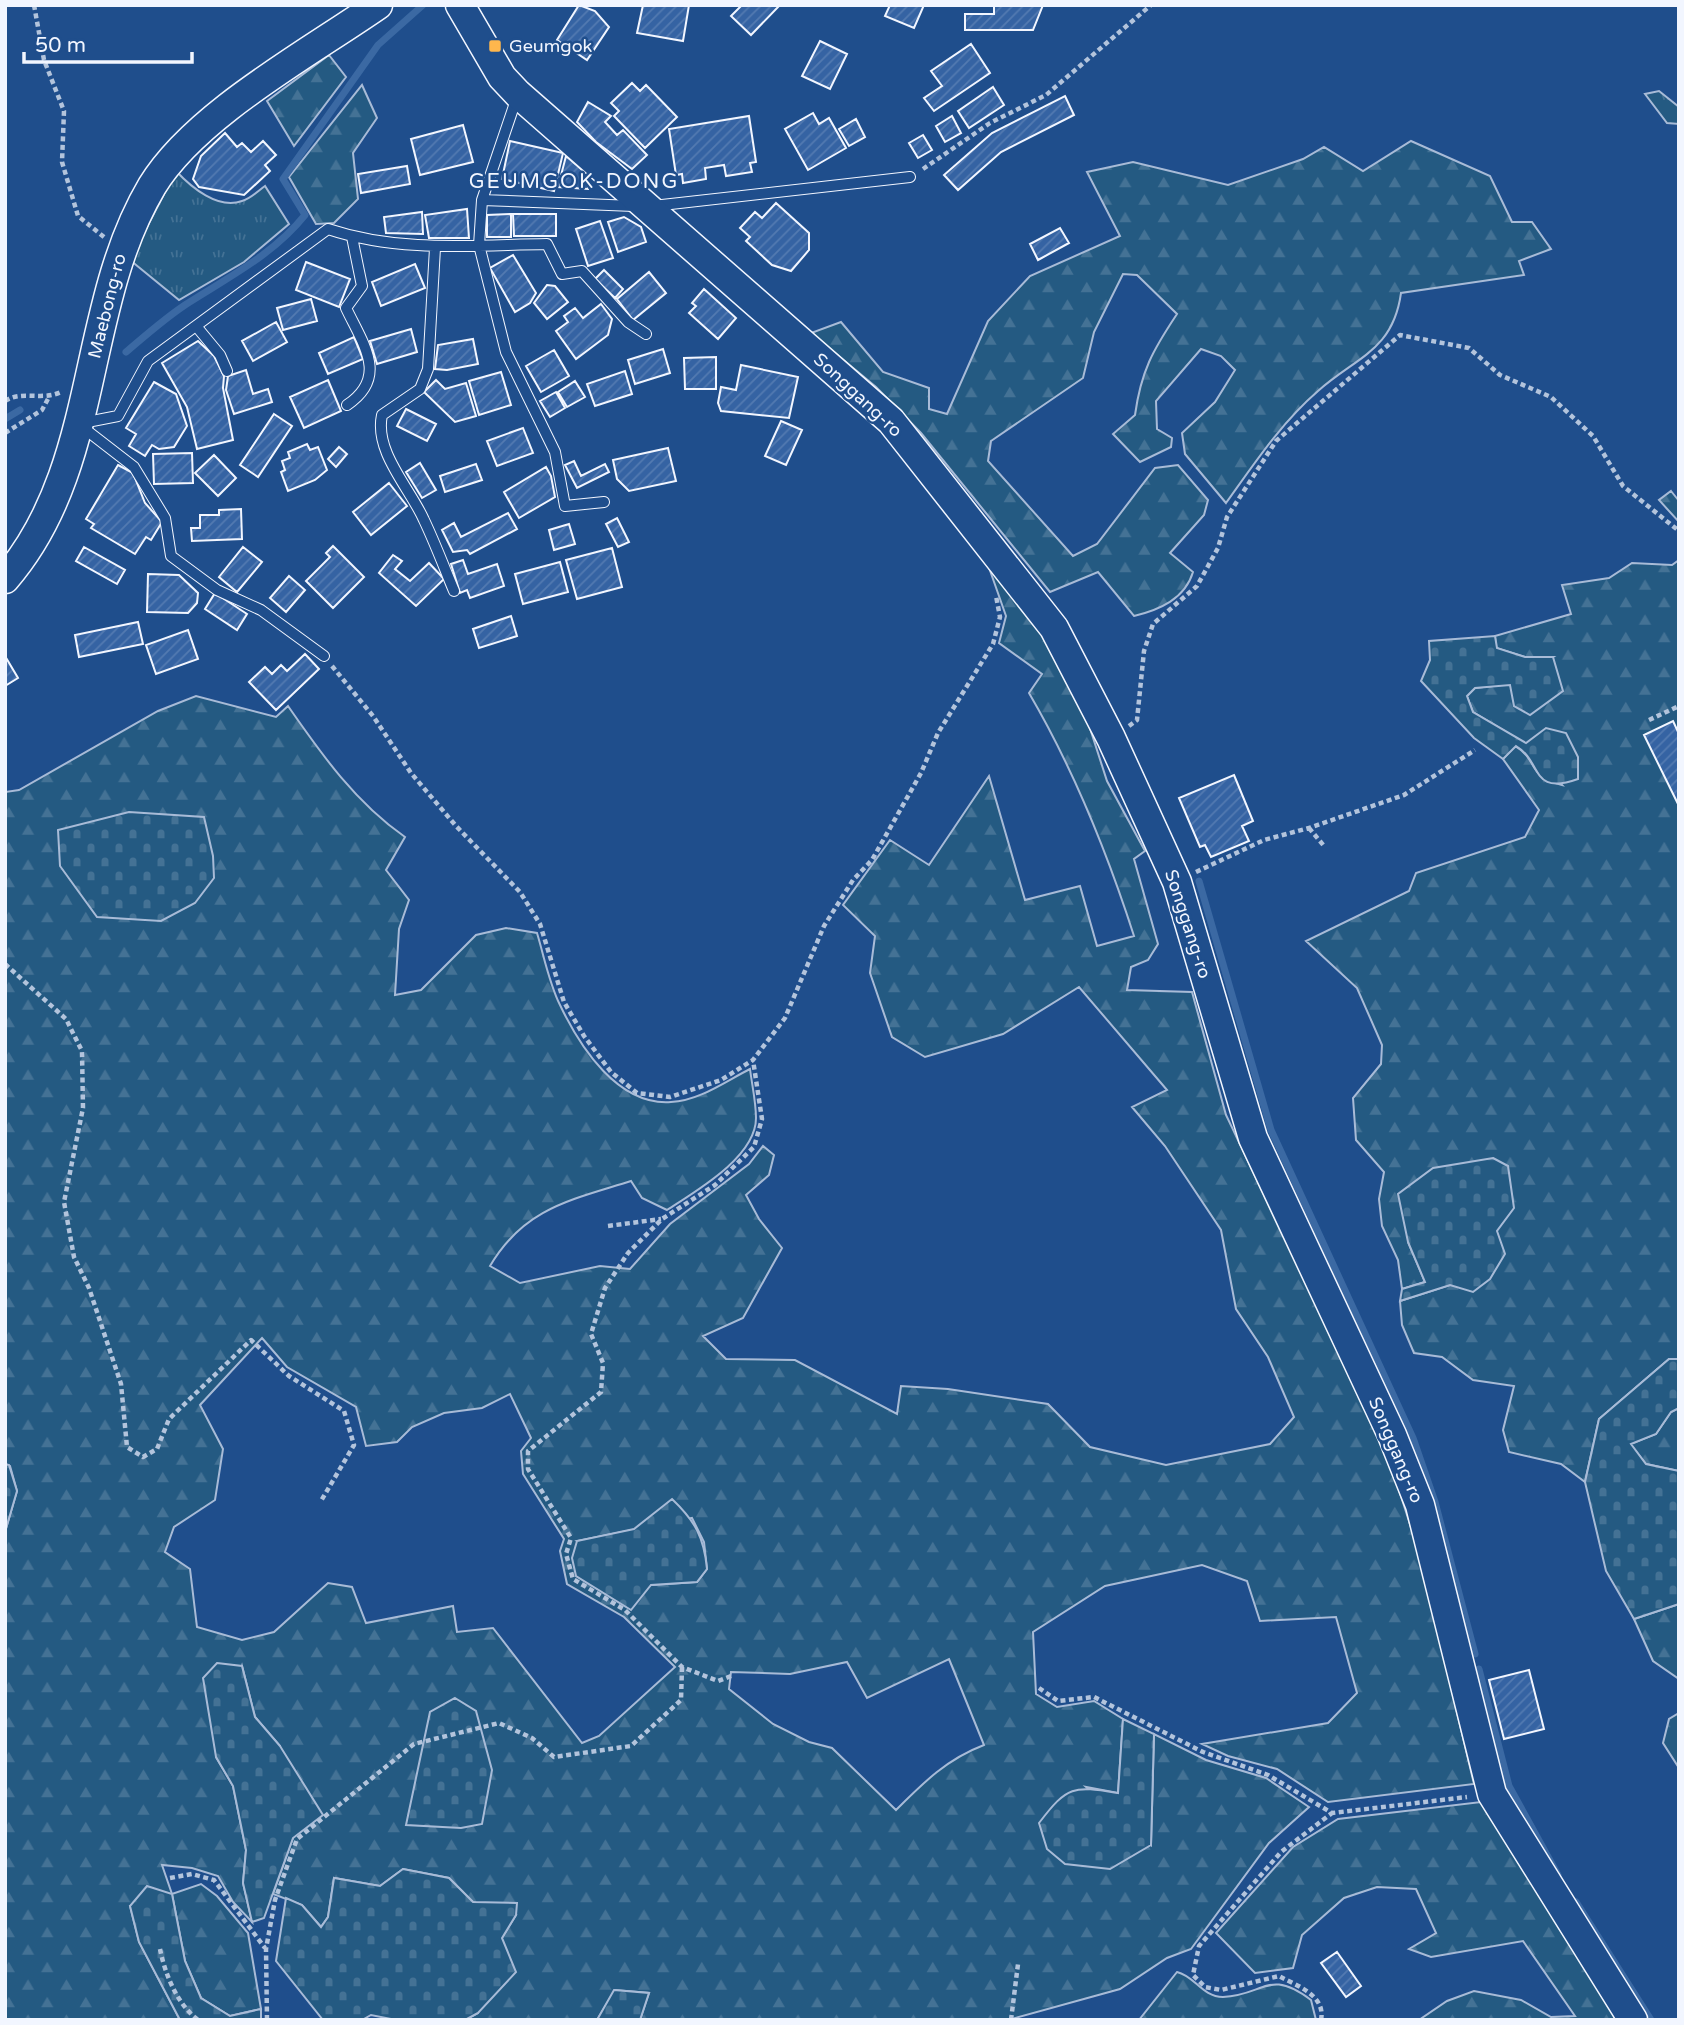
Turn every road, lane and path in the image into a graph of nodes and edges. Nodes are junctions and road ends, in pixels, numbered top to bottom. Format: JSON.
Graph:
{"nodes":[{"id":1,"x":34,"y":5,"type":"edge"},
{"id":2,"x":378,"y":5,"type":"edge"},
{"id":3,"x":1151,"y":5,"type":"edge"},
{"id":4,"x":466,"y":6,"type":"edge"},
{"id":5,"x":518,"y":94,"type":"junction"},
{"id":6,"x":910,"y":177,"type":"joint"},
{"id":7,"x":482,"y":200,"type":"junction"},
{"id":8,"x":645,"y":206,"type":"junction"},
{"id":9,"x":352,"y":237,"type":"junction"},
{"id":10,"x":479,"y":245,"type":"junction"},
{"id":11,"x":435,"y":248,"type":"junction"},
{"id":12,"x":120,"y":251,"type":"junction"},
{"id":13,"x":196,"y":326,"type":"junction"},
{"id":14,"x":646,"y":334,"type":"dead end"},
{"id":15,"x":227,"y":371,"type":"dead end"},
{"id":16,"x":89,"y":379,"type":"junction"},
{"id":17,"x":50,"y":397,"type":"junction"},
{"id":18,"x":5,"y":401,"type":"edge"},
{"id":19,"x":347,"y":405,"type":"dead end"},
{"id":20,"x":78,"y":424,"type":"junction"},
{"id":21,"x":5,"y":433,"type":"edge"},
{"id":22,"x":604,"y":502,"type":"dead end"},
{"id":23,"x":1679,"y":531,"type":"edge"},
{"id":24,"x":5,"y":579,"type":"edge"},
{"id":25,"x":990,"y":584,"type":"dead end"},
{"id":26,"x":454,"y":591,"type":"dead end"},
{"id":27,"x":324,"y":656,"type":"joint"},
{"id":28,"x":1679,"y":706,"type":"edge"},
{"id":29,"x":1649,"y":720,"type":"dead end"},
{"id":30,"x":1111,"y":738,"type":"junction"},
{"id":31,"x":1475,"y":750,"type":"dead end"},
{"id":32,"x":1310,"y":828,"type":"junction"},
{"id":33,"x":1324,"y":846,"type":"dead end"},
{"id":34,"x":1177,"y":882,"type":"junction"},
{"id":35,"x":5,"y":964,"type":"edge"},
{"id":36,"x":753,"y":1060,"type":"junction"},
{"id":37,"x":662,"y":1219,"type":"junction"},
{"id":38,"x":608,"y":1226,"type":"dead end"},
{"id":39,"x":321,"y":1501,"type":"dead end"},
{"id":40,"x":682,"y":1667,"type":"junction"},
{"id":41,"x":731,"y":1676,"type":"dead end"},
{"id":42,"x":1039,"y":1688,"type":"dead end"},
{"id":43,"x":1492,"y":1794,"type":"junction"},
{"id":44,"x":1332,"y":1814,"type":"junction"},
{"id":45,"x":170,"y":1878,"type":"dead end"},
{"id":46,"x":160,"y":1949,"type":"dead end"},
{"id":47,"x":266,"y":1949,"type":"junction"},
{"id":48,"x":1018,"y":1964,"type":"dead end"},
{"id":49,"x":198,"y":2020,"type":"edge"},
{"id":50,"x":267,"y":2020,"type":"edge"},
{"id":51,"x":1012,"y":2020,"type":"edge"},
{"id":52,"x":1321,"y":2020,"type":"edge"},
{"id":53,"x":1633,"y":2020,"type":"edge"}],
"edges":[{"from":1,"to":12,"type":"path"},
{"from":2,"to":12,"type":"main road","name":"Maebong-ro"},
{"from":3,"to":6,"type":"path"},
{"from":4,"to":5,"type":"main road","name":"Songgang-ro"},
{"from":5,"to":7,"type":"lane"},
{"from":5,"to":8,"type":"main road","name":"Songgang-ro"},
{"from":6,"to":8,"type":"lane"},
{"from":7,"to":8,"type":"lane"},
{"from":7,"to":10,"type":"lane"},
{"from":8,"to":30,"type":"main road","name":"Songgang-ro"},
{"from":9,"to":11,"type":"lane"},
{"from":9,"to":13,"type":"lane"},
{"from":9,"to":19,"type":"lane"},
{"from":10,"to":11,"type":"lane"},
{"from":10,"to":14,"type":"lane"},
{"from":10,"to":22,"type":"lane"},
{"from":11,"to":26,"type":"lane"},
{"from":12,"to":16,"type":"main road","name":"Maebong-ro"},
{"from":13,"to":15,"type":"lane"},
{"from":13,"to":20,"type":"lane"},
{"from":16,"to":17,"type":"path"},
{"from":16,"to":20,"type":"main road","name":"Maebong-ro"},
{"from":17,"to":18,"type":"path"},
{"from":17,"to":21,"type":"path"},
{"from":20,"to":24,"type":"main road","name":"Maebong-ro"},
{"from":20,"to":27,"type":"lane"},
{"from":23,"to":30,"type":"path"},
{"from":25,"to":36,"type":"path"},
{"from":27,"to":36,"type":"path"},
{"from":28,"to":29,"type":"path"},
{"from":30,"to":34,"type":"main road","name":"Songgang-ro"},
{"from":31,"to":32,"type":"path"},
{"from":32,"to":33,"type":"path"},
{"from":32,"to":34,"type":"path"},
{"from":34,"to":43,"type":"main road","name":"Songgang-ro"},
{"from":35,"to":39,"type":"path"},
{"from":36,"to":37,"type":"path"},
{"from":37,"to":38,"type":"path"},
{"from":37,"to":40,"type":"path"},
{"from":40,"to":41,"type":"path"},
{"from":40,"to":47,"type":"path"},
{"from":42,"to":44,"type":"path"},
{"from":43,"to":44,"type":"path"},
{"from":43,"to":53,"type":"main road","name":"Songgang-ro"},
{"from":44,"to":52,"type":"path"},
{"from":45,"to":47,"type":"path"},
{"from":46,"to":49,"type":"path"},
{"from":47,"to":50,"type":"path"},
{"from":48,"to":51,"type":"path"}]}
